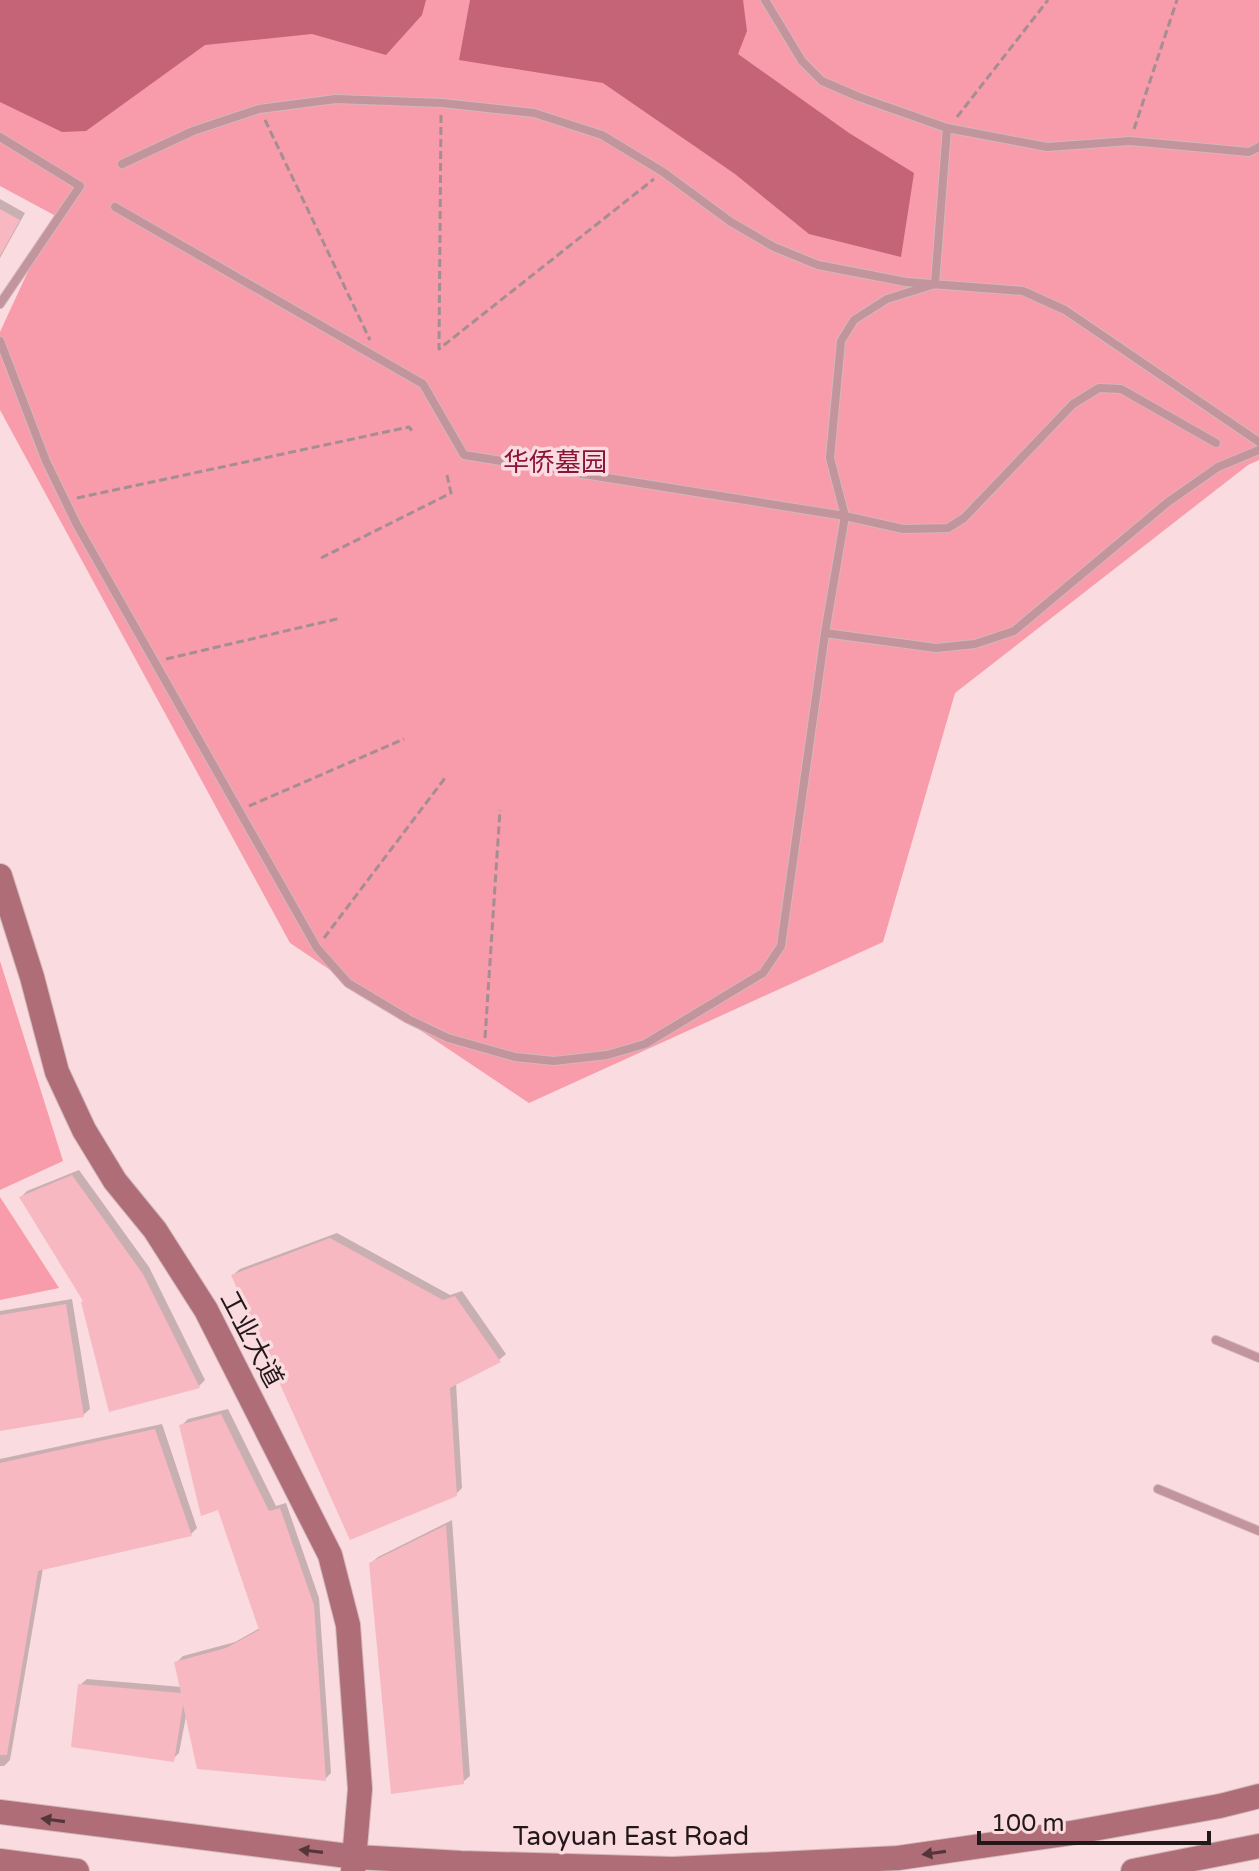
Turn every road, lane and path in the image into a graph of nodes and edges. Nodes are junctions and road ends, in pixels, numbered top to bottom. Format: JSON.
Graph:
{"nodes":[{"id":1,"x":765,"y":0,"type":"edge"},
{"id":2,"x":1048,"y":0,"type":"edge"},
{"id":3,"x":1177,"y":0,"type":"edge"},
{"id":4,"x":442,"y":103,"type":"junction"},
{"id":5,"x":259,"y":109,"type":"junction"},
{"id":6,"x":947,"y":128,"type":"junction"},
{"id":7,"x":0,"y":137,"type":"edge"},
{"id":8,"x":1130,"y":141,"type":"junction"},
{"id":9,"x":1259,"y":147,"type":"edge"},
{"id":10,"x":122,"y":164,"type":"dead end"},
{"id":11,"x":663,"y":172,"type":"junction"},
{"id":12,"x":115,"y":207,"type":"dead end"},
{"id":13,"x":935,"y":284,"type":"junction"},
{"id":14,"x":0,"y":304,"type":"edge"},
{"id":15,"x":0,"y":341,"type":"edge"},
{"id":16,"x":378,"y":358,"type":"junction"},
{"id":17,"x":414,"y":433,"type":"dead end"},
{"id":18,"x":1259,"y":442,"type":"edge"},
{"id":19,"x":1216,"y":443,"type":"dead end"},
{"id":20,"x":1259,"y":450,"type":"edge"},
{"id":21,"x":447,"y":475,"type":"dead end"},
{"id":22,"x":65,"y":501,"type":"junction"},
{"id":23,"x":845,"y":516,"type":"junction"},
{"id":24,"x":321,"y":558,"type":"dead end"},
{"id":25,"x":341,"y":618,"type":"dead end"},
{"id":26,"x":825,"y":633,"type":"junction"},
{"id":27,"x":154,"y":661,"type":"junction"},
{"id":28,"x":404,"y":739,"type":"dead end"},
{"id":29,"x":445,"y":778,"type":"dead end"},
{"id":30,"x":239,"y":810,"type":"junction"},
{"id":31,"x":500,"y":810,"type":"dead end"},
{"id":32,"x":0,"y":876,"type":"edge"},
{"id":33,"x":317,"y":948,"type":"junction"},
{"id":34,"x":484,"y":1048,"type":"junction"},
{"id":35,"x":1216,"y":1340,"type":"dead end"},
{"id":36,"x":1259,"y":1358,"type":"edge"},
{"id":37,"x":1158,"y":1489,"type":"dead end"},
{"id":38,"x":1259,"y":1531,"type":"edge"},
{"id":39,"x":1259,"y":1796,"type":"edge"},
{"id":40,"x":0,"y":1812,"type":"edge"},
{"id":41,"x":1259,"y":1846,"type":"edge"},
{"id":42,"x":0,"y":1861,"type":"edge"},
{"id":43,"x":352,"y":1866,"type":"edge"},
{"id":44,"x":77,"y":1871,"type":"edge"},
{"id":45,"x":1133,"y":1871,"type":"edge"}],
"edges":[{"from":1,"to":6,"type":"lane"},
{"from":2,"to":6,"type":"path"},
{"from":3,"to":8,"type":"path"},
{"from":4,"to":5,"type":"lane"},
{"from":4,"to":11,"type":"lane"},
{"from":4,"to":11,"type":"path"},
{"from":5,"to":10,"type":"lane"},
{"from":5,"to":16,"type":"path"},
{"from":6,"to":8,"type":"lane"},
{"from":6,"to":13,"type":"lane"},
{"from":7,"to":14,"type":"lane"},
{"from":8,"to":9,"type":"lane"},
{"from":11,"to":13,"type":"lane"},
{"from":12,"to":16,"type":"lane"},
{"from":13,"to":18,"type":"lane"},
{"from":13,"to":23,"type":"lane"},
{"from":15,"to":22,"type":"lane"},
{"from":16,"to":23,"type":"lane"},
{"from":17,"to":22,"type":"path"},
{"from":19,"to":23,"type":"lane"},
{"from":20,"to":26,"type":"lane"},
{"from":21,"to":24,"type":"path"},
{"from":22,"to":27,"type":"lane"},
{"from":23,"to":26,"type":"lane"},
{"from":25,"to":27,"type":"path"},
{"from":26,"to":34,"type":"lane"},
{"from":27,"to":30,"type":"lane"},
{"from":28,"to":30,"type":"path"},
{"from":29,"to":33,"type":"path"},
{"from":30,"to":33,"type":"lane"},
{"from":31,"to":34,"type":"path"},
{"from":32,"to":43,"type":"main road","name":"工业大道"},
{"from":33,"to":34,"type":"lane"},
{"from":35,"to":36,"type":"lane"},
{"from":37,"to":38,"type":"lane"},
{"from":39,"to":43,"type":"main road","name":"Taoyuan East Road","one_way":true},
{"from":43,"to":40,"type":"main road","name":"Taoyuan East Road","one_way":true},
{"from":41,"to":45,"type":"main road"},
{"from":42,"to":44,"type":"main road"}]}
